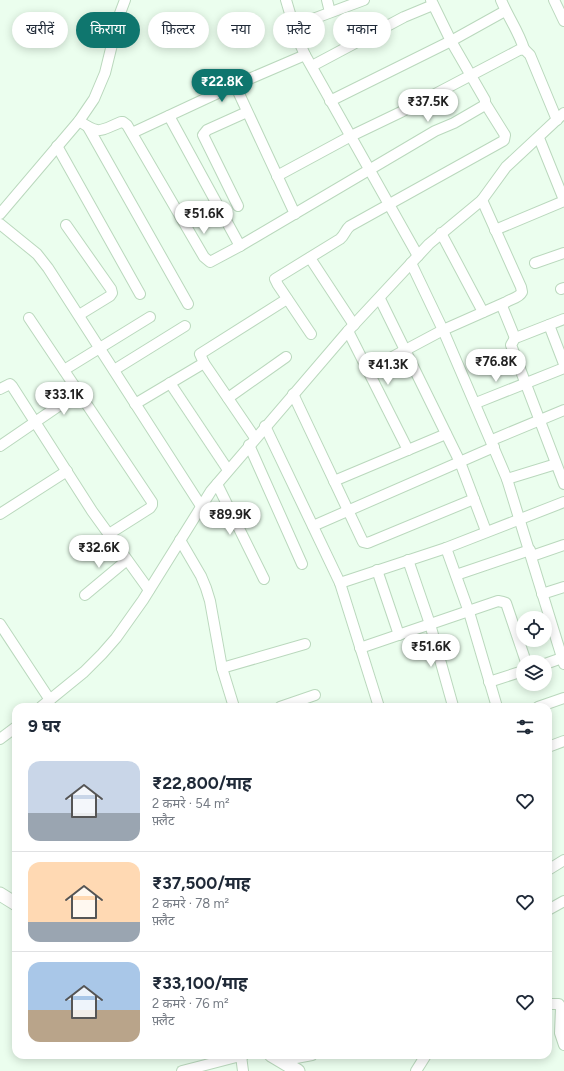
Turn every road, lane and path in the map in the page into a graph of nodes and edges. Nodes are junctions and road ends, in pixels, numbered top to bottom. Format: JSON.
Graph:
{"nodes":[{"id":1,"x":125,"y":0,"type":"edge"},
{"id":2,"x":286,"y":0,"type":"edge"},
{"id":3,"x":326,"y":0,"type":"edge"},
{"id":4,"x":364,"y":0,"type":"edge"},
{"id":5,"x":554,"y":0,"type":"edge"},
{"id":6,"x":432,"y":2,"type":"edge"},
{"id":7,"x":503,"y":3,"type":"edge"},
{"id":8,"x":290,"y":12,"type":"edge"},
{"id":9,"x":330,"y":12,"type":"junction"},
{"id":10,"x":325,"y":14,"type":"edge"},
{"id":11,"x":564,"y":21,"type":"edge"},
{"id":12,"x":451,"y":41,"type":"junction"},
{"id":13,"x":302,"y":48,"type":"edge"},
{"id":14,"x":524,"y":49,"type":"junction"},
{"id":15,"x":305,"y":55,"type":"junction"},
{"id":16,"x":312,"y":66,"type":"junction"},
{"id":17,"x":470,"y":75,"type":"junction"},
{"id":18,"x":235,"y":85,"type":"junction"},
{"id":19,"x":330,"y":101,"type":"junction"},
{"id":20,"x":485,"y":102,"type":"junction"},
{"id":21,"x":247,"y":112,"type":"junction"},
{"id":22,"x":169,"y":116,"type":"junction"},
{"id":23,"x":561,"y":116,"type":"edge"},
{"id":24,"x":79,"y":121,"type":"junction"},
{"id":25,"x":88,"y":127,"type":"junction"},
{"id":26,"x":132,"y":133,"type":"junction"},
{"id":27,"x":351,"y":136,"type":"junction"},
{"id":28,"x":539,"y":138,"type":"junction"},
{"id":29,"x":57,"y":146,"type":"junction"},
{"id":30,"x":370,"y":170,"type":"junction"},
{"id":31,"x":277,"y":176,"type":"junction"},
{"id":32,"x":482,"y":200,"type":"junction"},
{"id":33,"x":564,"y":201,"type":"edge"},
{"id":34,"x":390,"y":205,"type":"junction"},
{"id":35,"x":238,"y":206,"type":"dead end"},
{"id":36,"x":1,"y":212,"type":"edge"},
{"id":37,"x":295,"y":214,"type":"junction"},
{"id":38,"x":0,"y":224,"type":"edge"},
{"id":39,"x":66,"y":225,"type":"dead end"},
{"id":40,"x":495,"y":230,"type":"junction"},
{"id":41,"x":441,"y":233,"type":"junction"},
{"id":42,"x":240,"y":246,"type":"junction"},
{"id":43,"x":564,"y":253,"type":"edge"},
{"id":44,"x":310,"y":258,"type":"junction"},
{"id":45,"x":414,"y":259,"type":"junction"},
{"id":46,"x":536,"y":263,"type":"dead end"},
{"id":47,"x":140,"y":294,"type":"dead end"},
{"id":48,"x":380,"y":298,"type":"junction"},
{"id":49,"x":287,"y":299,"type":"junction"},
{"id":50,"x":504,"y":303,"type":"junction"},
{"id":51,"x":188,"y":304,"type":"dead end"},
{"id":52,"x":483,"y":312,"type":"junction"},
{"id":53,"x":79,"y":315,"type":"junction"},
{"id":54,"x":150,"y":317,"type":"dead end"},
{"id":55,"x":29,"y":318,"type":"dead end"},
{"id":56,"x":564,"y":320,"type":"edge"},
{"id":57,"x":549,"y":325,"type":"junction"},
{"id":58,"x":185,"y":326,"type":"dead end"},
{"id":59,"x":351,"y":328,"type":"junction"},
{"id":60,"x":443,"y":330,"type":"junction"},
{"id":61,"x":311,"y":334,"type":"dead end"},
{"id":62,"x":515,"y":338,"type":"junction"},
{"id":63,"x":99,"y":348,"type":"junction"},
{"id":64,"x":404,"y":349,"type":"junction"},
{"id":65,"x":286,"y":357,"type":"dead end"},
{"id":66,"x":204,"y":363,"type":"junction"},
{"id":67,"x":564,"y":364,"type":"edge"},
{"id":68,"x":564,"y":368,"type":"edge"},
{"id":69,"x":64,"y":370,"type":"junction"},
{"id":70,"x":114,"y":370,"type":"junction"},
{"id":71,"x":368,"y":370,"type":"junction"},
{"id":72,"x":170,"y":383,"type":"junction"},
{"id":73,"x":525,"y":383,"type":"junction"},
{"id":74,"x":0,"y":389,"type":"edge"},
{"id":75,"x":79,"y":392,"type":"junction"},
{"id":76,"x":293,"y":394,"type":"junction"},
{"id":77,"x":228,"y":398,"type":"junction"},
{"id":78,"x":476,"y":403,"type":"junction"},
{"id":79,"x":135,"y":404,"type":"junction"},
{"id":80,"x":564,"y":410,"type":"edge"},
{"id":81,"x":540,"y":420,"type":"junction"},
{"id":82,"x":36,"y":422,"type":"junction"},
{"id":83,"x":265,"y":426,"type":"junction"},
{"id":84,"x":446,"y":434,"type":"junction"},
{"id":85,"x":252,"y":441,"type":"junction"},
{"id":86,"x":493,"y":444,"type":"junction"},
{"id":87,"x":0,"y":446,"type":"edge"},
{"id":88,"x":408,"y":450,"type":"junction"},
{"id":89,"x":460,"y":462,"type":"junction"},
{"id":90,"x":556,"y":464,"type":"junction"},
{"id":91,"x":67,"y":470,"type":"junction"},
{"id":92,"x":228,"y":470,"type":"junction"},
{"id":93,"x":507,"y":479,"type":"junction"},
{"id":94,"x":334,"y":481,"type":"junction"},
{"id":95,"x":217,"y":484,"type":"junction"},
{"id":96,"x":564,"y":484,"type":"edge"},
{"id":97,"x":474,"y":499,"type":"junction"},
{"id":98,"x":564,"y":502,"type":"edge"},
{"id":99,"x":201,"y":506,"type":"junction"},
{"id":100,"x":348,"y":510,"type":"junction"},
{"id":101,"x":0,"y":514,"type":"edge"},
{"id":102,"x":520,"y":518,"type":"junction"},
{"id":103,"x":312,"y":526,"type":"junction"},
{"id":104,"x":486,"y":531,"type":"junction"},
{"id":105,"x":109,"y":534,"type":"junction"},
{"id":106,"x":180,"y":540,"type":"junction"},
{"id":107,"x":564,"y":545,"type":"edge"},
{"id":108,"x":446,"y":548,"type":"junction"},
{"id":109,"x":531,"y":553,"type":"junction"},
{"id":110,"x":127,"y":560,"type":"junction"},
{"id":111,"x":408,"y":560,"type":"junction"},
{"id":112,"x":302,"y":564,"type":"dead end"},
{"id":113,"x":377,"y":570,"type":"junction"},
{"id":114,"x":456,"y":575,"type":"junction"},
{"id":115,"x":264,"y":579,"type":"dead end"},
{"id":116,"x":340,"y":583,"type":"junction"},
{"id":117,"x":564,"y":588,"type":"edge"},
{"id":118,"x":149,"y":590,"type":"junction"},
{"id":119,"x":542,"y":594,"type":"junction"},
{"id":120,"x":85,"y":595,"type":"dead end"},
{"id":121,"x":469,"y":612,"type":"junction"},
{"id":122,"x":0,"y":624,"type":"edge"},
{"id":123,"x":430,"y":624,"type":"junction"},
{"id":124,"x":399,"y":635,"type":"junction"},
{"id":125,"x":305,"y":644,"type":"dead end"},
{"id":126,"x":360,"y":648,"type":"junction"},
{"id":127,"x":524,"y":655,"type":"edge"},
{"id":128,"x":563,"y":661,"type":"edge"},
{"id":129,"x":552,"y":663,"type":"edge"},
{"id":130,"x":222,"y":668,"type":"junction"},
{"id":131,"x":516,"y":673,"type":"edge"},
{"id":132,"x":489,"y":682,"type":"junction"},
{"id":133,"x":315,"y":695,"type":"dead end"},
{"id":134,"x":564,"y":698,"type":"edge"},
{"id":135,"x":50,"y":700,"type":"junction"},
{"id":136,"x":46,"y":703,"type":"edge"},
{"id":137,"x":233,"y":703,"type":"edge"},
{"id":138,"x":292,"y":703,"type":"edge"},
{"id":139,"x":378,"y":703,"type":"edge"},
{"id":140,"x":452,"y":703,"type":"edge"},
{"id":141,"x":496,"y":703,"type":"edge"},
{"id":142,"x":550,"y":703,"type":"edge"},
{"id":143,"x":12,"y":729,"type":"edge"},
{"id":144,"x":2,"y":733,"type":"edge"},
{"id":145,"x":564,"y":741,"type":"edge"},
{"id":146,"x":552,"y":746,"type":"edge"},
{"id":147,"x":564,"y":860,"type":"edge"},
{"id":148,"x":552,"y":868,"type":"edge"},
{"id":149,"x":0,"y":894,"type":"edge"},
{"id":150,"x":12,"y":901,"type":"edge"},
{"id":151,"x":564,"y":901,"type":"edge"},
{"id":152,"x":552,"y":908,"type":"edge"},
{"id":153,"x":552,"y":1004,"type":"edge"},
{"id":154,"x":564,"y":1045,"type":"edge"},
{"id":155,"x":228,"y":1059,"type":"edge"},
{"id":156,"x":243,"y":1059,"type":"edge"},
{"id":157,"x":278,"y":1059,"type":"edge"},
{"id":158,"x":424,"y":1059,"type":"edge"},
{"id":159,"x":182,"y":1071,"type":"edge"},
{"id":160,"x":243,"y":1071,"type":"edge"},
{"id":161,"x":298,"y":1071,"type":"edge"},
{"id":162,"x":416,"y":1071,"type":"edge"}],
"edges":[{"from":1,"to":24,"type":"street"},
{"from":2,"to":8,"type":"street"},
{"from":3,"to":9,"type":"street"},
{"from":4,"to":9,"type":"street"},
{"from":5,"to":11,"type":"street"},
{"from":6,"to":12,"type":"street"},
{"from":6,"to":16,"type":"street"},
{"from":7,"to":12,"type":"street"},
{"from":7,"to":14,"type":"street"},
{"from":9,"to":10,"type":"street"},
{"from":12,"to":17,"type":"street"},
{"from":12,"to":19,"type":"street"},
{"from":13,"to":15,"type":"street"},
{"from":14,"to":17,"type":"street"},
{"from":14,"to":23,"type":"street"},
{"from":15,"to":16,"type":"street"},
{"from":15,"to":18,"type":"street"},
{"from":16,"to":19,"type":"street"},
{"from":17,"to":20,"type":"street"},
{"from":17,"to":27,"type":"street"},
{"from":18,"to":21,"type":"street"},
{"from":18,"to":22,"type":"street"},
{"from":19,"to":27,"type":"street"},
{"from":20,"to":30,"type":"street"},
{"from":20,"to":34,"type":"street"},
{"from":21,"to":31,"type":"street"},
{"from":21,"to":35,"type":"street"},
{"from":22,"to":26,"type":"street"},
{"from":22,"to":42,"type":"street"},
{"from":23,"to":28,"type":"street"},
{"from":24,"to":25,"type":"street"},
{"from":24,"to":29,"type":"street"},
{"from":25,"to":26,"type":"street"},
{"from":25,"to":51,"type":"street"},
{"from":26,"to":42,"type":"street"},
{"from":27,"to":30,"type":"street"},
{"from":27,"to":31,"type":"street"},
{"from":28,"to":32,"type":"street"},
{"from":28,"to":33,"type":"street"},
{"from":29,"to":36,"type":"street"},
{"from":29,"to":47,"type":"street"},
{"from":30,"to":34,"type":"street"},
{"from":30,"to":37,"type":"street"},
{"from":31,"to":37,"type":"street"},
{"from":32,"to":40,"type":"street"},
{"from":32,"to":41,"type":"street"},
{"from":33,"to":40,"type":"street"},
{"from":34,"to":44,"type":"street"},
{"from":34,"to":45,"type":"street"},
{"from":37,"to":42,"type":"street"},
{"from":38,"to":53,"type":"street"},
{"from":39,"to":53,"type":"street"},
{"from":40,"to":50,"type":"street"},
{"from":41,"to":45,"type":"street"},
{"from":41,"to":52,"type":"street"},
{"from":43,"to":46,"type":"street"},
{"from":44,"to":49,"type":"street"},
{"from":44,"to":59,"type":"street"},
{"from":45,"to":48,"type":"street"},
{"from":45,"to":60,"type":"street"},
{"from":48,"to":59,"type":"street"},
{"from":48,"to":64,"type":"street"},
{"from":49,"to":61,"type":"street"},
{"from":49,"to":66,"type":"street"},
{"from":50,"to":52,"type":"street"},
{"from":50,"to":62,"type":"street"},
{"from":52,"to":60,"type":"street"},
{"from":53,"to":63,"type":"street"},
{"from":54,"to":63,"type":"street"},
{"from":55,"to":69,"type":"street"},
{"from":56,"to":57,"type":"street"},
{"from":57,"to":62,"type":"street"},
{"from":57,"to":67,"type":"street"},
{"from":58,"to":70,"type":"street"},
{"from":59,"to":71,"type":"street"},
{"from":59,"to":76,"type":"street"},
{"from":60,"to":64,"type":"street"},
{"from":60,"to":78,"type":"street"},
{"from":62,"to":73,"type":"street"},
{"from":63,"to":69,"type":"street"},
{"from":63,"to":70,"type":"street"},
{"from":64,"to":71,"type":"street"},
{"from":64,"to":84,"type":"street"},
{"from":65,"to":77,"type":"street"},
{"from":66,"to":72,"type":"street"},
{"from":66,"to":77,"type":"street"},
{"from":68,"to":73,"type":"street"},
{"from":69,"to":75,"type":"street"},
{"from":70,"to":79,"type":"street"},
{"from":71,"to":88,"type":"street"},
{"from":72,"to":79,"type":"street"},
{"from":72,"to":92,"type":"street"},
{"from":73,"to":78,"type":"street"},
{"from":73,"to":81,"type":"street"},
{"from":74,"to":82,"type":"street"},
{"from":75,"to":82,"type":"street"},
{"from":75,"to":105,"type":"street"},
{"from":76,"to":83,"type":"street"},
{"from":76,"to":94,"type":"street"},
{"from":77,"to":85,"type":"street"},
{"from":78,"to":86,"type":"street"},
{"from":79,"to":99,"type":"street"},
{"from":80,"to":81,"type":"street"},
{"from":81,"to":86,"type":"street"},
{"from":81,"to":90,"type":"street"},
{"from":82,"to":87,"type":"street"},
{"from":82,"to":91,"type":"street"},
{"from":83,"to":85,"type":"street"},
{"from":83,"to":103,"type":"street"},
{"from":84,"to":88,"type":"street"},
{"from":84,"to":89,"type":"street"},
{"from":85,"to":92,"type":"street"},
{"from":85,"to":112,"type":"street"},
{"from":86,"to":89,"type":"street"},
{"from":86,"to":93,"type":"street"},
{"from":88,"to":94,"type":"street"},
{"from":89,"to":97,"type":"street"},
{"from":89,"to":100,"type":"street"},
{"from":90,"to":93,"type":"street"},
{"from":90,"to":96,"type":"street"},
{"from":91,"to":101,"type":"street"},
{"from":91,"to":105,"type":"street"},
{"from":92,"to":95,"type":"street"},
{"from":93,"to":102,"type":"street"},
{"from":94,"to":100,"type":"street"},
{"from":95,"to":99,"type":"street"},
{"from":95,"to":115,"type":"street"},
{"from":97,"to":100,"type":"street"},
{"from":97,"to":104,"type":"street"},
{"from":98,"to":102,"type":"street"},
{"from":99,"to":106,"type":"street"},
{"from":100,"to":103,"type":"street"},
{"from":102,"to":104,"type":"street"},
{"from":102,"to":109,"type":"street"},
{"from":103,"to":116,"type":"street"},
{"from":104,"to":108,"type":"street"},
{"from":105,"to":110,"type":"street"},
{"from":106,"to":118,"type":"street"},
{"from":106,"to":130,"type":"street"},
{"from":107,"to":109,"type":"street"},
{"from":108,"to":111,"type":"street"},
{"from":108,"to":114,"type":"street"},
{"from":109,"to":114,"type":"street"},
{"from":109,"to":119,"type":"street"},
{"from":110,"to":118,"type":"street"},
{"from":110,"to":120,"type":"street"},
{"from":111,"to":113,"type":"street"},
{"from":111,"to":123,"type":"street"},
{"from":113,"to":116,"type":"street"},
{"from":113,"to":124,"type":"street"},
{"from":114,"to":121,"type":"street"},
{"from":116,"to":126,"type":"street"},
{"from":117,"to":119,"type":"street"},
{"from":118,"to":135,"type":"street"},
{"from":119,"to":128,"type":"street"},
{"from":121,"to":123,"type":"street"},
{"from":121,"to":127,"type":"street"},
{"from":121,"to":132,"type":"street"},
{"from":122,"to":135,"type":"street"},
{"from":123,"to":124,"type":"street"},
{"from":123,"to":140,"type":"street"},
{"from":124,"to":126,"type":"street"},
{"from":125,"to":130,"type":"street"},
{"from":126,"to":139,"type":"street"},
{"from":128,"to":129,"type":"street"},
{"from":130,"to":137,"type":"street"},
{"from":131,"to":132,"type":"street"},
{"from":132,"to":141,"type":"street"},
{"from":133,"to":138,"type":"street"},
{"from":134,"to":142,"type":"street"},
{"from":135,"to":136,"type":"street"},
{"from":143,"to":144,"type":"street"},
{"from":145,"to":146,"type":"street"},
{"from":147,"to":148,"type":"street"},
{"from":149,"to":150,"type":"main road"},
{"from":151,"to":152,"type":"street"},
{"from":153,"to":154,"type":"street"},
{"from":155,"to":159,"type":"street"},
{"from":156,"to":160,"type":"street"},
{"from":157,"to":161,"type":"main road"},
{"from":158,"to":162,"type":"street"}]}
